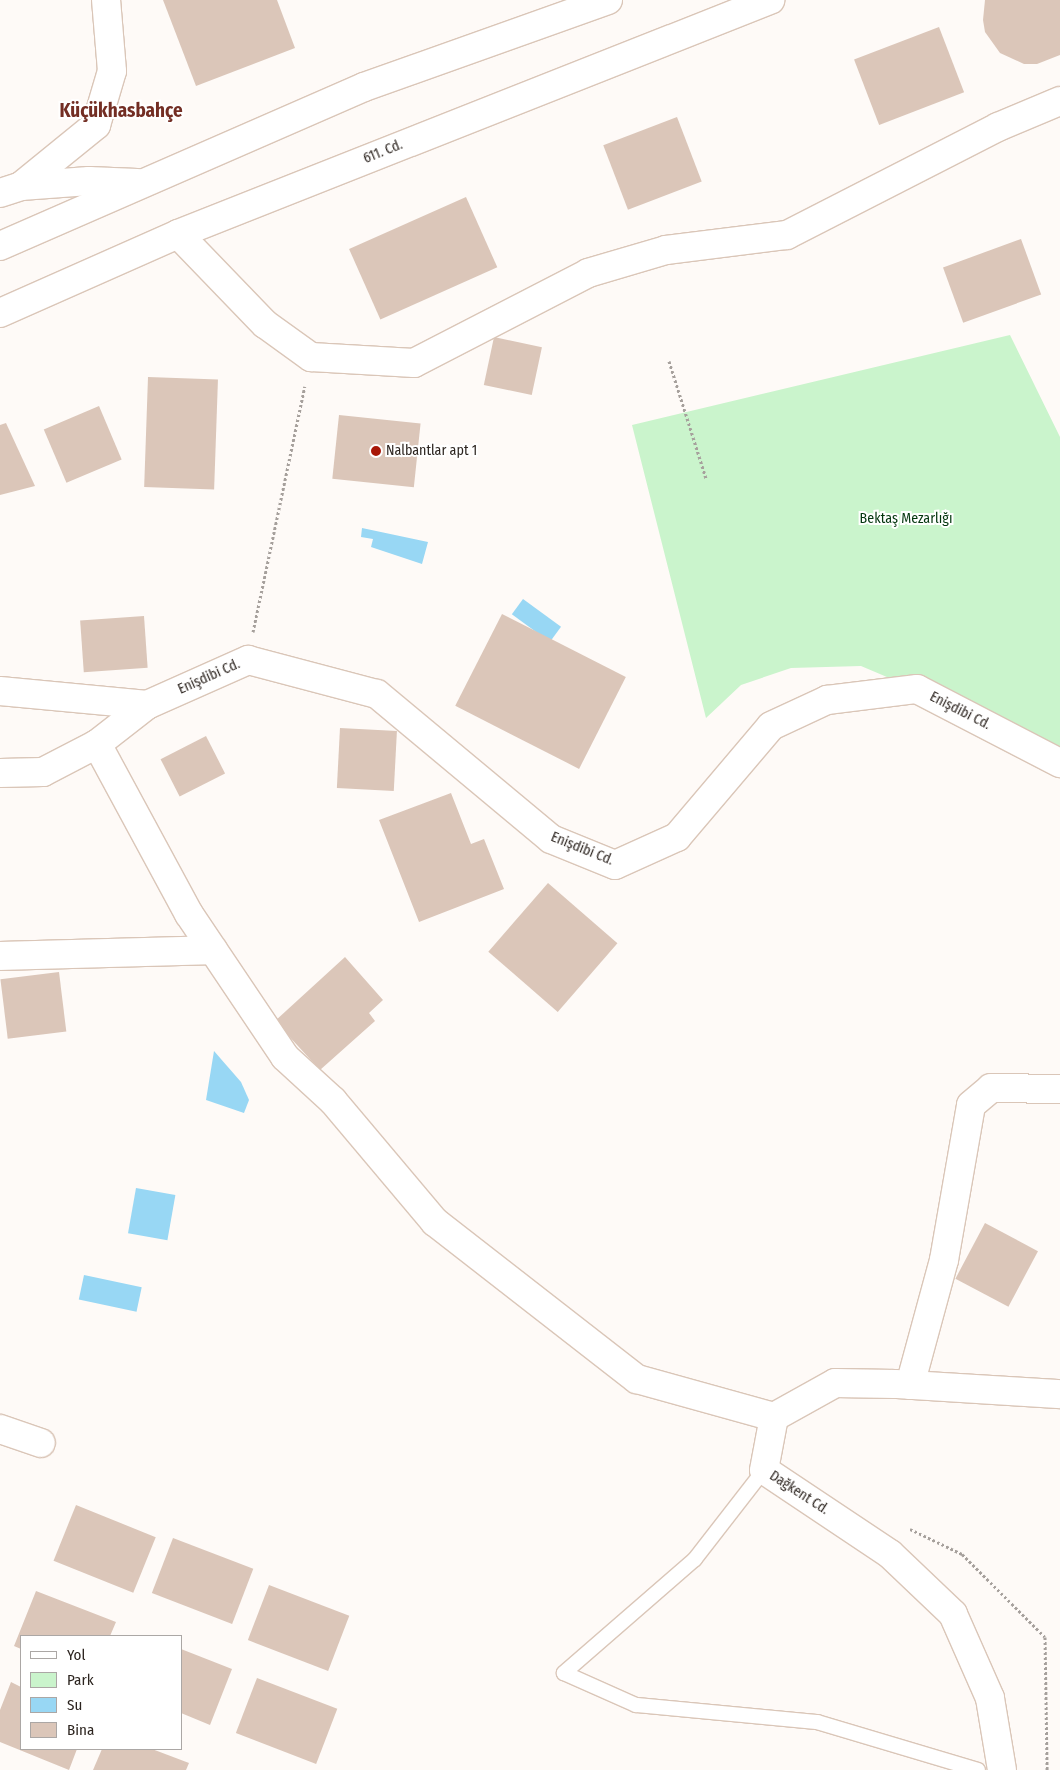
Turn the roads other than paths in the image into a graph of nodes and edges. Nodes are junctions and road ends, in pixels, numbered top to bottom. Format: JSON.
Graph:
{"nodes":[{"id":1,"x":106,"y":0,"type":"edge"},
{"id":2,"x":608,"y":0,"type":"edge"},
{"id":3,"x":770,"y":0,"type":"edge"},
{"id":4,"x":1060,"y":101,"type":"edge"},
{"id":5,"x":143,"y":184,"type":"junction"},
{"id":6,"x":10,"y":189,"type":"edge"},
{"id":7,"x":178,"y":234,"type":"junction"},
{"id":8,"x":0,"y":246,"type":"edge"},
{"id":9,"x":0,"y":313,"type":"edge"},
{"id":10,"x":0,"y":691,"type":"edge"},
{"id":11,"x":147,"y":705,"type":"junction"},
{"id":12,"x":97,"y":744,"type":"junction"},
{"id":13,"x":1060,"y":763,"type":"edge"},
{"id":14,"x":0,"y":774,"type":"edge"},
{"id":15,"x":213,"y":950,"type":"junction"},
{"id":16,"x":0,"y":956,"type":"edge"},
{"id":17,"x":1060,"y":1089,"type":"edge"},
{"id":18,"x":910,"y":1385,"type":"junction"},
{"id":19,"x":1060,"y":1394,"type":"edge"},
{"id":20,"x":774,"y":1417,"type":"junction"},
{"id":21,"x":0,"y":1429,"type":"edge"},
{"id":22,"x":41,"y":1443,"type":"dead end"},
{"id":23,"x":764,"y":1470,"type":"junction"},
{"id":24,"x":978,"y":1770,"type":"edge"},
{"id":25,"x":1002,"y":1770,"type":"edge"}],
"edges":[{"from":1,"to":6,"type":"street"},
{"from":2,"to":5,"type":"street"},
{"from":3,"to":7,"type":"street","name":"611. Cd."},
{"from":4,"to":7,"type":"street"},
{"from":5,"to":6,"type":"street"},
{"from":5,"to":8,"type":"street"},
{"from":7,"to":9,"type":"street","name":"611. Cd."},
{"from":10,"to":11,"type":"street","name":"Enişdibi Cd."},
{"from":11,"to":12,"type":"street","name":"Enişdibi Cd."},
{"from":11,"to":13,"type":"street","name":"Enişdibi Cd."},
{"from":12,"to":14,"type":"street","name":"Enişdibi Cd."},
{"from":12,"to":15,"type":"street"},
{"from":15,"to":16,"type":"street"},
{"from":15,"to":20,"type":"street"},
{"from":17,"to":18,"type":"street"},
{"from":18,"to":19,"type":"street"},
{"from":18,"to":20,"type":"street"},
{"from":20,"to":23,"type":"street","name":"Dağkent Cd."},
{"from":21,"to":22,"type":"street"},
{"from":23,"to":24,"type":"lane"},
{"from":23,"to":25,"type":"street","name":"Dağkent Cd."}]}
